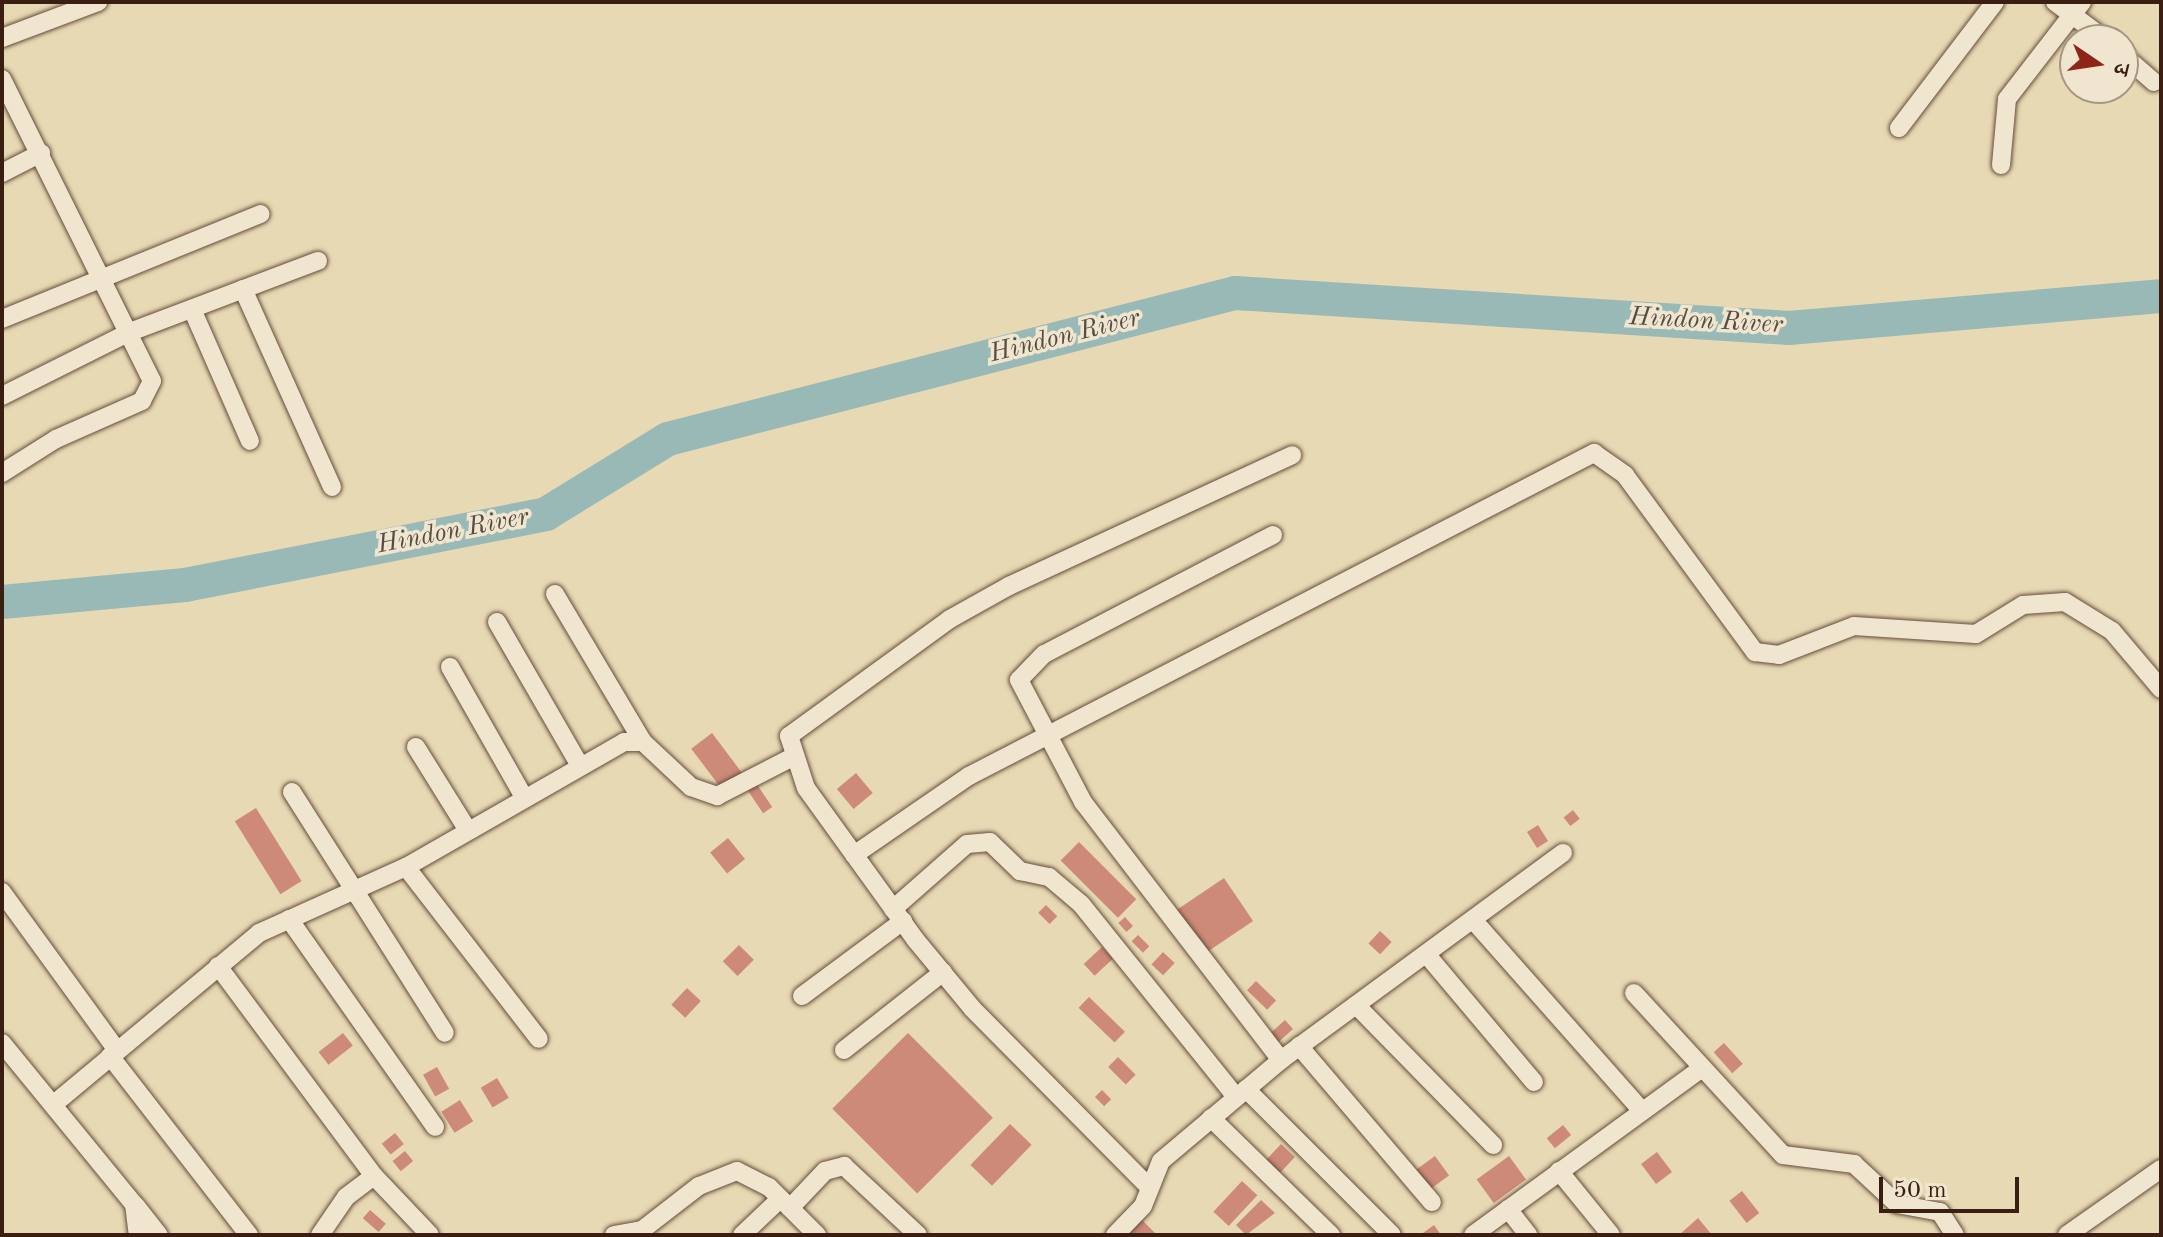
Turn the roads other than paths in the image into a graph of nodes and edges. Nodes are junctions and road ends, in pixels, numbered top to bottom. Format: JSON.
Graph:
{"nodes":[{"id":1,"x":98,"y":2,"type":"edge"},
{"id":2,"x":1995,"y":2,"type":"edge"},
{"id":3,"x":2055,"y":2,"type":"edge"},
{"id":4,"x":2078,"y":8,"type":"edge"},
{"id":5,"x":2092,"y":24,"type":"edge"},
{"id":6,"x":2,"y":38,"type":"edge"},
{"id":7,"x":2139,"y":69,"type":"edge"},
{"id":8,"x":2,"y":79,"type":"edge"},
{"id":9,"x":2154,"y":82,"type":"dead end"},
{"id":10,"x":1899,"y":128,"type":"dead end"},
{"id":11,"x":41,"y":153,"type":"junction"},
{"id":12,"x":2001,"y":165,"type":"dead end"},
{"id":13,"x":2,"y":173,"type":"edge"},
{"id":14,"x":260,"y":214,"type":"dead end"},
{"id":15,"x":318,"y":261,"type":"dead end"},
{"id":16,"x":102,"y":274,"type":"junction"},
{"id":17,"x":243,"y":289,"type":"junction"},
{"id":18,"x":192,"y":309,"type":"junction"},
{"id":19,"x":2,"y":319,"type":"edge"},
{"id":20,"x":130,"y":332,"type":"junction"},
{"id":21,"x":2,"y":396,"type":"edge"},
{"id":22,"x":250,"y":441,"type":"dead end"},
{"id":23,"x":1292,"y":455,"type":"dead end"},
{"id":24,"x":2,"y":473,"type":"edge"},
{"id":25,"x":332,"y":487,"type":"dead end"},
{"id":26,"x":1273,"y":535,"type":"dead end"},
{"id":27,"x":555,"y":594,"type":"dead end"},
{"id":28,"x":497,"y":622,"type":"dead end"},
{"id":29,"x":450,"y":667,"type":"dead end"},
{"id":30,"x":2161,"y":689,"type":"edge"},
{"id":31,"x":1046,"y":734,"type":"junction"},
{"id":32,"x":643,"y":742,"type":"junction"},
{"id":33,"x":416,"y":747,"type":"dead end"},
{"id":34,"x":791,"y":758,"type":"junction"},
{"id":35,"x":580,"y":766,"type":"junction"},
{"id":36,"x":292,"y":792,"type":"dead end"},
{"id":37,"x":524,"y":797,"type":"junction"},
{"id":38,"x":467,"y":829,"type":"junction"},
{"id":39,"x":1563,"y":853,"type":"dead end"},
{"id":40,"x":854,"y":855,"type":"junction"},
{"id":41,"x":406,"y":867,"type":"junction"},
{"id":42,"x":2,"y":892,"type":"edge"},
{"id":43,"x":351,"y":894,"type":"junction"},
{"id":44,"x":898,"y":915,"type":"junction"},
{"id":45,"x":289,"y":919,"type":"junction"},
{"id":46,"x":1474,"y":921,"type":"junction"},
{"id":47,"x":1427,"y":955,"type":"junction"},
{"id":48,"x":218,"y":966,"type":"junction"},
{"id":49,"x":943,"y":972,"type":"junction"},
{"id":50,"x":1634,"y":993,"type":"dead end"},
{"id":51,"x":802,"y":996,"type":"dead end"},
{"id":52,"x":1356,"y":1005,"type":"junction"},
{"id":53,"x":445,"y":1033,"type":"dead end"},
{"id":54,"x":539,"y":1039,"type":"dead end"},
{"id":55,"x":2,"y":1043,"type":"edge"},
{"id":56,"x":1299,"y":1046,"type":"junction"},
{"id":57,"x":844,"y":1050,"type":"dead end"},
{"id":58,"x":114,"y":1053,"type":"junction"},
{"id":59,"x":1281,"y":1060,"type":"junction"},
{"id":60,"x":1699,"y":1070,"type":"junction"},
{"id":61,"x":1534,"y":1082,"type":"dead end"},
{"id":62,"x":1241,"y":1093,"type":"junction"},
{"id":63,"x":54,"y":1104,"type":"junction"},
{"id":64,"x":1642,"y":1111,"type":"junction"},
{"id":65,"x":1211,"y":1118,"type":"junction"},
{"id":66,"x":435,"y":1127,"type":"dead end"},
{"id":67,"x":1493,"y":1145,"type":"dead end"},
{"id":68,"x":2161,"y":1169,"type":"edge"},
{"id":69,"x":1559,"y":1171,"type":"junction"},
{"id":70,"x":374,"y":1176,"type":"junction"},
{"id":71,"x":1148,"y":1186,"type":"junction"},
{"id":72,"x":1432,"y":1202,"type":"dead end"},
{"id":73,"x":785,"y":1203,"type":"junction"},
{"id":74,"x":134,"y":1204,"type":"junction"},
{"id":75,"x":1508,"y":1209,"type":"junction"},
{"id":76,"x":2087,"y":1229,"type":"edge"},
{"id":77,"x":332,"y":1232,"type":"edge"},
{"id":78,"x":138,"y":1235,"type":"edge"},
{"id":79,"x":159,"y":1235,"type":"edge"},
{"id":80,"x":249,"y":1235,"type":"edge"},
{"id":81,"x":430,"y":1235,"type":"edge"},
{"id":82,"x":614,"y":1235,"type":"edge"},
{"id":83,"x":742,"y":1235,"type":"edge"},
{"id":84,"x":817,"y":1235,"type":"edge"},
{"id":85,"x":918,"y":1235,"type":"edge"},
{"id":86,"x":1115,"y":1235,"type":"edge"},
{"id":87,"x":1331,"y":1235,"type":"edge"},
{"id":88,"x":1392,"y":1235,"type":"edge"},
{"id":89,"x":1473,"y":1235,"type":"edge"},
{"id":90,"x":1528,"y":1235,"type":"edge"},
{"id":91,"x":1611,"y":1235,"type":"edge"},
{"id":92,"x":1955,"y":1235,"type":"edge"},
{"id":93,"x":2067,"y":1235,"type":"edge"}],
"edges":[{"from":1,"to":6,"type":"street"},
{"from":2,"to":10,"type":"street"},
{"from":3,"to":4,"type":"street"},
{"from":4,"to":5,"type":"street"},
{"from":4,"to":12,"type":"street"},
{"from":7,"to":9,"type":"street"},
{"from":8,"to":11,"type":"street"},
{"from":11,"to":13,"type":"street"},
{"from":11,"to":16,"type":"street"},
{"from":14,"to":16,"type":"street"},
{"from":15,"to":17,"type":"street"},
{"from":16,"to":19,"type":"street"},
{"from":16,"to":20,"type":"street"},
{"from":17,"to":18,"type":"street"},
{"from":17,"to":25,"type":"street"},
{"from":18,"to":20,"type":"street"},
{"from":18,"to":22,"type":"street"},
{"from":20,"to":21,"type":"street"},
{"from":20,"to":24,"type":"street"},
{"from":23,"to":34,"type":"street"},
{"from":26,"to":31,"type":"street"},
{"from":27,"to":32,"type":"street"},
{"from":28,"to":35,"type":"street"},
{"from":29,"to":37,"type":"street"},
{"from":30,"to":31,"type":"street"},
{"from":31,"to":40,"type":"street"},
{"from":31,"to":59,"type":"street"},
{"from":32,"to":34,"type":"street"},
{"from":32,"to":35,"type":"street"},
{"from":33,"to":38,"type":"street"},
{"from":34,"to":40,"type":"street"},
{"from":35,"to":37,"type":"street"},
{"from":36,"to":43,"type":"street"},
{"from":37,"to":38,"type":"street"},
{"from":38,"to":41,"type":"street"},
{"from":39,"to":46,"type":"street"},
{"from":40,"to":44,"type":"street"},
{"from":41,"to":43,"type":"street"},
{"from":41,"to":54,"type":"street"},
{"from":42,"to":58,"type":"street"},
{"from":43,"to":45,"type":"street"},
{"from":43,"to":53,"type":"street"},
{"from":44,"to":49,"type":"street"},
{"from":44,"to":51,"type":"street"},
{"from":44,"to":62,"type":"street"},
{"from":45,"to":48,"type":"street"},
{"from":45,"to":66,"type":"street"},
{"from":46,"to":47,"type":"street"},
{"from":46,"to":64,"type":"street"},
{"from":47,"to":52,"type":"street"},
{"from":47,"to":61,"type":"street"},
{"from":48,"to":58,"type":"street"},
{"from":48,"to":70,"type":"street"},
{"from":49,"to":57,"type":"street"},
{"from":49,"to":71,"type":"street"},
{"from":50,"to":60,"type":"street"},
{"from":52,"to":56,"type":"street"},
{"from":52,"to":67,"type":"street"},
{"from":55,"to":63,"type":"street"},
{"from":56,"to":59,"type":"street"},
{"from":56,"to":72,"type":"street"},
{"from":58,"to":63,"type":"street"},
{"from":58,"to":80,"type":"street"},
{"from":59,"to":62,"type":"street"},
{"from":60,"to":64,"type":"street"},
{"from":60,"to":92,"type":"street"},
{"from":62,"to":65,"type":"street"},
{"from":62,"to":88,"type":"street"},
{"from":63,"to":74,"type":"street"},
{"from":64,"to":69,"type":"street"},
{"from":65,"to":71,"type":"street"},
{"from":65,"to":87,"type":"street"},
{"from":68,"to":76,"type":"street"},
{"from":69,"to":75,"type":"street"},
{"from":69,"to":91,"type":"street"},
{"from":70,"to":77,"type":"street"},
{"from":70,"to":81,"type":"street"},
{"from":71,"to":86,"type":"street"},
{"from":73,"to":82,"type":"street"},
{"from":73,"to":83,"type":"street"},
{"from":73,"to":84,"type":"street"},
{"from":73,"to":85,"type":"street"},
{"from":74,"to":78,"type":"street"},
{"from":74,"to":79,"type":"street"},
{"from":75,"to":89,"type":"street"},
{"from":75,"to":90,"type":"street"},
{"from":76,"to":93,"type":"street"}]}
